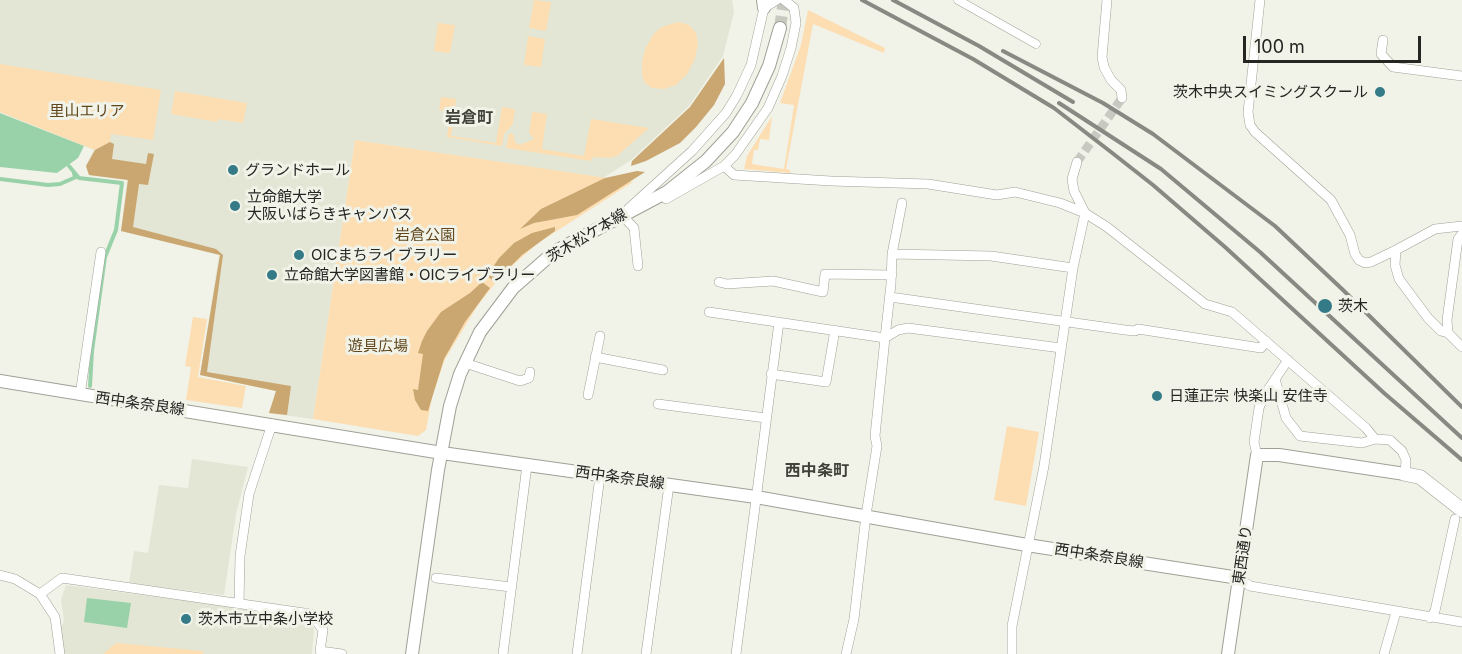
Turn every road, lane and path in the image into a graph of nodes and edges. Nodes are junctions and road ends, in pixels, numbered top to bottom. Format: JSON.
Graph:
{"nodes":[{"id":1,"x":777,"y":0,"type":"edge"},
{"id":2,"x":784,"y":0,"type":"edge"},
{"id":3,"x":958,"y":0,"type":"edge"},
{"id":4,"x":1107,"y":0,"type":"edge"},
{"id":5,"x":1260,"y":0,"type":"edge"},
{"id":6,"x":763,"y":4,"type":"edge"},
{"id":7,"x":780,"y":28,"type":"tunnel mouth"},
{"id":8,"x":1383,"y":40,"type":"dead end"},
{"id":9,"x":1036,"y":44,"type":"dead end"},
{"id":10,"x":1462,"y":76,"type":"edge"},
{"id":11,"x":1122,"y":98,"type":"dead end"},
{"id":12,"x":1077,"y":162,"type":"tunnel mouth"},
{"id":13,"x":724,"y":166,"type":"junction"},
{"id":14,"x":902,"y":203,"type":"dead end"},
{"id":15,"x":1085,"y":213,"type":"junction"},
{"id":16,"x":622,"y":215,"type":"junction"},
{"id":17,"x":1462,"y":226,"type":"edge"},
{"id":18,"x":1462,"y":234,"type":"edge"},
{"id":19,"x":1396,"y":250,"type":"junction"},
{"id":20,"x":101,"y":252,"type":"dead end"},
{"id":21,"x":892,"y":254,"type":"junction"},
{"id":22,"x":638,"y":266,"type":"dead end"},
{"id":23,"x":1072,"y":268,"type":"junction"},
{"id":24,"x":892,"y":275,"type":"junction"},
{"id":25,"x":719,"y":282,"type":"dead end"},
{"id":26,"x":890,"y":297,"type":"junction"},
{"id":27,"x":709,"y":312,"type":"dead end"},
{"id":28,"x":1064,"y":321,"type":"junction"},
{"id":29,"x":779,"y":322,"type":"junction"},
{"id":30,"x":835,"y":330,"type":"junction"},
{"id":31,"x":1448,"y":333,"type":"junction"},
{"id":32,"x":600,"y":336,"type":"dead end"},
{"id":33,"x":885,"y":338,"type":"junction"},
{"id":34,"x":1266,"y":341,"type":"junction"},
{"id":35,"x":1061,"y":348,"type":"junction"},
{"id":36,"x":1462,"y":348,"type":"edge"},
{"id":37,"x":595,"y":357,"type":"junction"},
{"id":38,"x":1288,"y":360,"type":"junction"},
{"id":39,"x":465,"y":363,"type":"junction"},
{"id":40,"x":663,"y":370,"type":"dead end"},
{"id":41,"x":530,"y":372,"type":"dead end"},
{"id":42,"x":771,"y":374,"type":"junction"},
{"id":43,"x":1275,"y":379,"type":"junction"},
{"id":44,"x":0,"y":381,"type":"edge"},
{"id":45,"x":80,"y":395,"type":"junction"},
{"id":46,"x":588,"y":395,"type":"dead end"},
{"id":47,"x":658,"y":404,"type":"dead end"},
{"id":48,"x":766,"y":418,"type":"junction"},
{"id":49,"x":272,"y":424,"type":"junction"},
{"id":50,"x":1375,"y":439,"type":"junction"},
{"id":51,"x":442,"y":453,"type":"junction"},
{"id":52,"x":1257,"y":455,"type":"junction"},
{"id":53,"x":527,"y":465,"type":"junction"},
{"id":54,"x":1405,"y":474,"type":"junction"},
{"id":55,"x":600,"y":476,"type":"junction"},
{"id":56,"x":669,"y":485,"type":"junction"},
{"id":57,"x":756,"y":497,"type":"junction"},
{"id":58,"x":866,"y":515,"type":"junction"},
{"id":59,"x":1458,"y":515,"type":"edge"},
{"id":60,"x":1027,"y":544,"type":"junction"},
{"id":61,"x":0,"y":575,"type":"edge"},
{"id":62,"x":436,"y":578,"type":"dead end"},
{"id":63,"x":1239,"y":578,"type":"junction"},
{"id":64,"x":511,"y":587,"type":"junction"},
{"id":65,"x":40,"y":594,"type":"junction"},
{"id":66,"x":239,"y":604,"type":"junction"},
{"id":67,"x":1395,"y":612,"type":"junction"},
{"id":68,"x":1430,"y":618,"type":"junction"},
{"id":69,"x":1462,"y":622,"type":"edge"},
{"id":70,"x":320,"y":653,"type":"edge"},
{"id":71,"x":60,"y":654,"type":"edge"},
{"id":72,"x":342,"y":654,"type":"edge"},
{"id":73,"x":412,"y":654,"type":"edge"},
{"id":74,"x":503,"y":654,"type":"edge"},
{"id":75,"x":578,"y":654,"type":"edge"},
{"id":76,"x":646,"y":654,"type":"edge"},
{"id":77,"x":736,"y":654,"type":"edge"},
{"id":78,"x":846,"y":654,"type":"edge"},
{"id":79,"x":1012,"y":654,"type":"edge"},
{"id":80,"x":1228,"y":654,"type":"edge"},
{"id":81,"x":1384,"y":654,"type":"edge"}],
"edges":[{"from":1,"to":6,"type":"street"},
{"from":2,"to":13,"type":"street"},
{"from":3,"to":9,"type":"street"},
{"from":4,"to":11,"type":"street"},
{"from":5,"to":19,"type":"street"},
{"from":6,"to":16,"type":"street"},
{"from":7,"to":16,"type":"street","name":"茨木松ケ本線"},
{"from":8,"to":10,"type":"street"},
{"from":12,"to":15,"type":"street"},
{"from":13,"to":15,"type":"street"},
{"from":13,"to":16,"type":"street"},
{"from":14,"to":21,"type":"street"},
{"from":15,"to":23,"type":"street"},
{"from":15,"to":34,"type":"street"},
{"from":16,"to":22,"type":"street"},
{"from":16,"to":39,"type":"street","name":"茨木松ケ本線"},
{"from":17,"to":19,"type":"street"},
{"from":18,"to":31,"type":"street"},
{"from":19,"to":31,"type":"street"},
{"from":20,"to":45,"type":"street"},
{"from":21,"to":23,"type":"street"},
{"from":21,"to":24,"type":"street"},
{"from":23,"to":28,"type":"street"},
{"from":24,"to":25,"type":"street"},
{"from":24,"to":26,"type":"street"},
{"from":26,"to":28,"type":"street"},
{"from":26,"to":33,"type":"street"},
{"from":27,"to":29,"type":"street"},
{"from":28,"to":34,"type":"street"},
{"from":28,"to":35,"type":"street"},
{"from":29,"to":30,"type":"street"},
{"from":29,"to":42,"type":"street"},
{"from":30,"to":33,"type":"street"},
{"from":30,"to":42,"type":"street"},
{"from":31,"to":36,"type":"street"},
{"from":32,"to":37,"type":"street"},
{"from":33,"to":35,"type":"street"},
{"from":33,"to":58,"type":"street"},
{"from":34,"to":38,"type":"street"},
{"from":35,"to":60,"type":"street"},
{"from":37,"to":40,"type":"street"},
{"from":37,"to":46,"type":"street"},
{"from":38,"to":43,"type":"street"},
{"from":38,"to":50,"type":"street"},
{"from":39,"to":41,"type":"street"},
{"from":39,"to":51,"type":"street","name":"茨木松ケ本線"},
{"from":42,"to":48,"type":"street"},
{"from":43,"to":50,"type":"street"},
{"from":43,"to":52,"type":"street"},
{"from":44,"to":45,"type":"street","name":"西中条奈良線"},
{"from":45,"to":49,"type":"street","name":"西中条奈良線"},
{"from":47,"to":48,"type":"street"},
{"from":48,"to":57,"type":"street"},
{"from":49,"to":51,"type":"street","name":"西中条奈良線"},
{"from":49,"to":66,"type":"street"},
{"from":50,"to":54,"type":"street"},
{"from":51,"to":53,"type":"street","name":"西中条奈良線"},
{"from":51,"to":73,"type":"street","name":"茨木松ケ本線"},
{"from":52,"to":54,"type":"street"},
{"from":52,"to":63,"type":"street","name":"東西通り"},
{"from":53,"to":55,"type":"street","name":"西中条奈良線"},
{"from":53,"to":64,"type":"street"},
{"from":54,"to":59,"type":"main road"},
{"from":55,"to":56,"type":"street","name":"西中条奈良線"},
{"from":55,"to":75,"type":"street"},
{"from":56,"to":57,"type":"street","name":"西中条奈良線"},
{"from":56,"to":76,"type":"street"},
{"from":57,"to":58,"type":"street","name":"西中条奈良線"},
{"from":57,"to":77,"type":"street"},
{"from":58,"to":60,"type":"street","name":"西中条奈良線"},
{"from":58,"to":78,"type":"street"},
{"from":59,"to":68,"type":"street"},
{"from":60,"to":63,"type":"street","name":"西中条奈良線"},
{"from":60,"to":79,"type":"street"},
{"from":61,"to":65,"type":"street"},
{"from":62,"to":64,"type":"street"},
{"from":63,"to":67,"type":"street"},
{"from":63,"to":80,"type":"street","name":"東西通り"},
{"from":64,"to":74,"type":"street"},
{"from":65,"to":66,"type":"street"},
{"from":65,"to":71,"type":"street"},
{"from":66,"to":70,"type":"street"},
{"from":67,"to":68,"type":"street"},
{"from":67,"to":81,"type":"street"},
{"from":68,"to":69,"type":"street"},
{"from":70,"to":72,"type":"street"}]}
